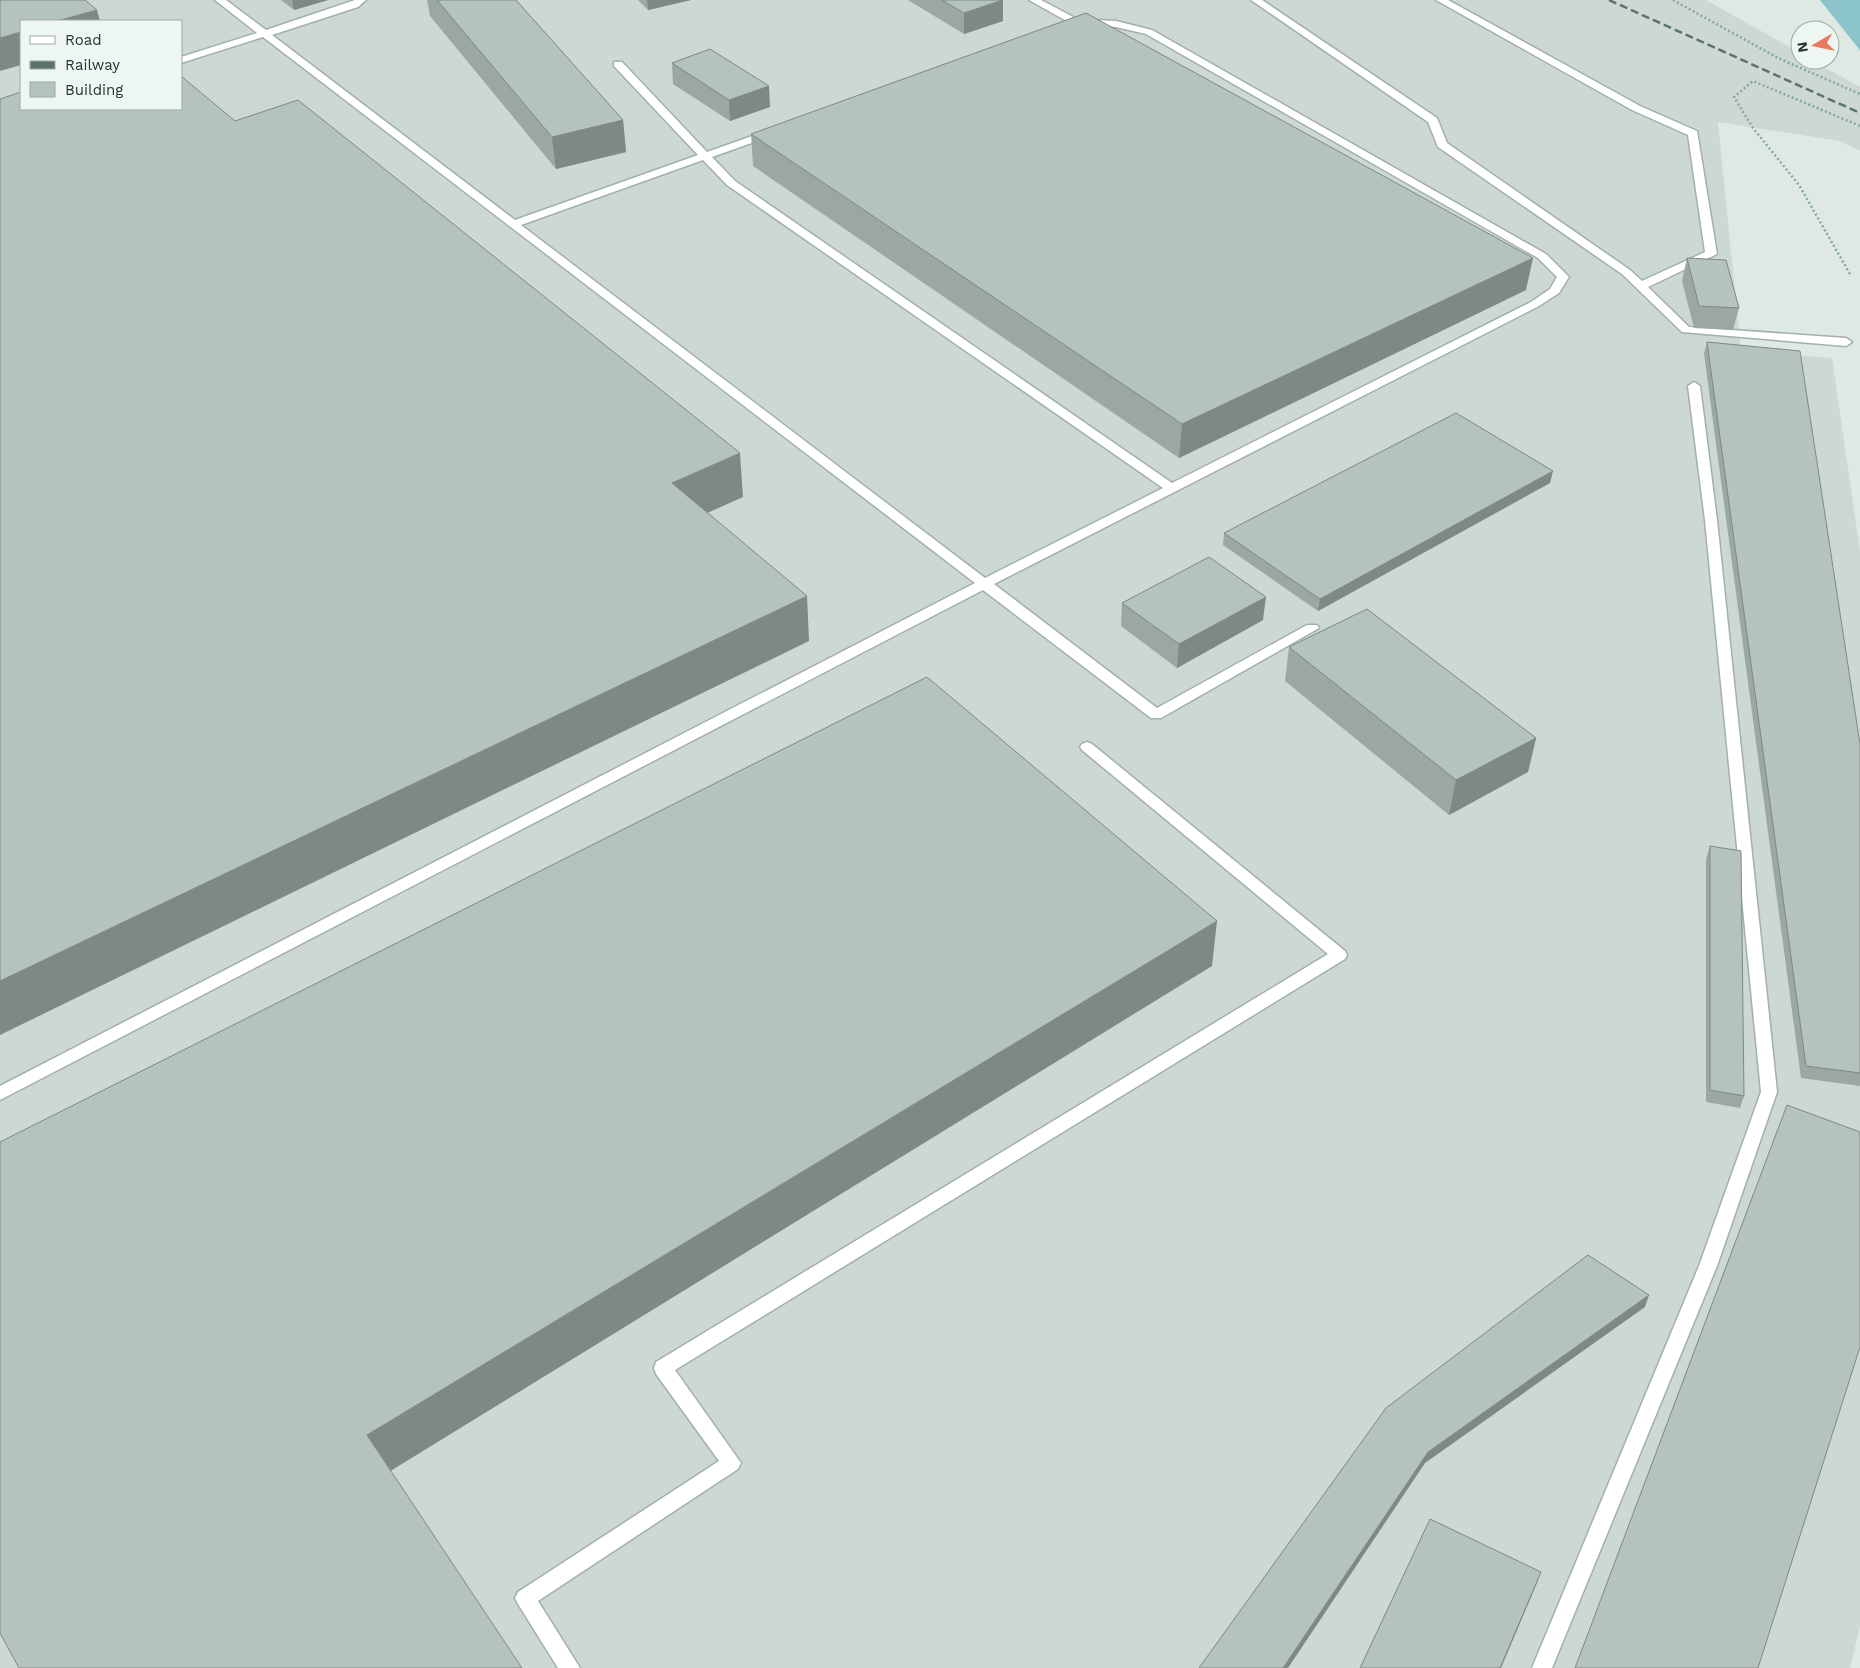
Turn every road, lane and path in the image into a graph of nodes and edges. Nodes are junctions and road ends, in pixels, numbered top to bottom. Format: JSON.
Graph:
{"nodes":[{"id":1,"x":220,"y":0,"type":"edge"},
{"id":2,"x":361,"y":0,"type":"edge"},
{"id":3,"x":1034,"y":0,"type":"edge"},
{"id":4,"x":1256,"y":0,"type":"edge"},
{"id":5,"x":1441,"y":0,"type":"edge"},
{"id":6,"x":1673,"y":0,"type":"edge"},
{"id":7,"x":1074,"y":22,"type":"junction"},
{"id":8,"x":1056,"y":29,"type":"edge"},
{"id":9,"x":263,"y":34,"type":"junction"},
{"id":10,"x":182,"y":60,"type":"edge"},
{"id":11,"x":618,"y":64,"type":"dead end"},
{"id":12,"x":1860,"y":94,"type":"edge"},
{"id":13,"x":1860,"y":126,"type":"edge"},
{"id":14,"x":780,"y":130,"type":"edge"},
{"id":15,"x":707,"y":156,"type":"junction"},
{"id":16,"x":513,"y":224,"type":"junction"},
{"id":17,"x":1850,"y":274,"type":"dead end"},
{"id":18,"x":1641,"y":286,"type":"junction"},
{"id":19,"x":1846,"y":342,"type":"dead end"},
{"id":20,"x":1694,"y":386,"type":"dead end"},
{"id":21,"x":1172,"y":489,"type":"junction"},
{"id":22,"x":985,"y":584,"type":"junction"},
{"id":23,"x":1312,"y":628,"type":"dead end"},
{"id":24,"x":1087,"y":747,"type":"dead end"},
{"id":25,"x":0,"y":1094,"type":"edge"},
{"id":26,"x":570,"y":1668,"type":"edge"},
{"id":27,"x":1542,"y":1668,"type":"edge"}],
"edges":[{"from":1,"to":9,"type":"lane"},
{"from":2,"to":9,"type":"lane"},
{"from":3,"to":7,"type":"lane"},
{"from":4,"to":18,"type":"lane"},
{"from":5,"to":18,"type":"lane"},
{"from":6,"to":12,"type":"path"},
{"from":7,"to":8,"type":"lane"},
{"from":7,"to":21,"type":"lane"},
{"from":9,"to":10,"type":"lane"},
{"from":9,"to":16,"type":"lane"},
{"from":11,"to":15,"type":"lane"},
{"from":13,"to":17,"type":"path"},
{"from":14,"to":15,"type":"lane"},
{"from":15,"to":16,"type":"lane"},
{"from":15,"to":21,"type":"lane"},
{"from":16,"to":22,"type":"lane"},
{"from":18,"to":19,"type":"lane"},
{"from":20,"to":27,"type":"lane"},
{"from":21,"to":22,"type":"lane"},
{"from":22,"to":23,"type":"lane"},
{"from":22,"to":25,"type":"lane"},
{"from":24,"to":26,"type":"lane"}]}
